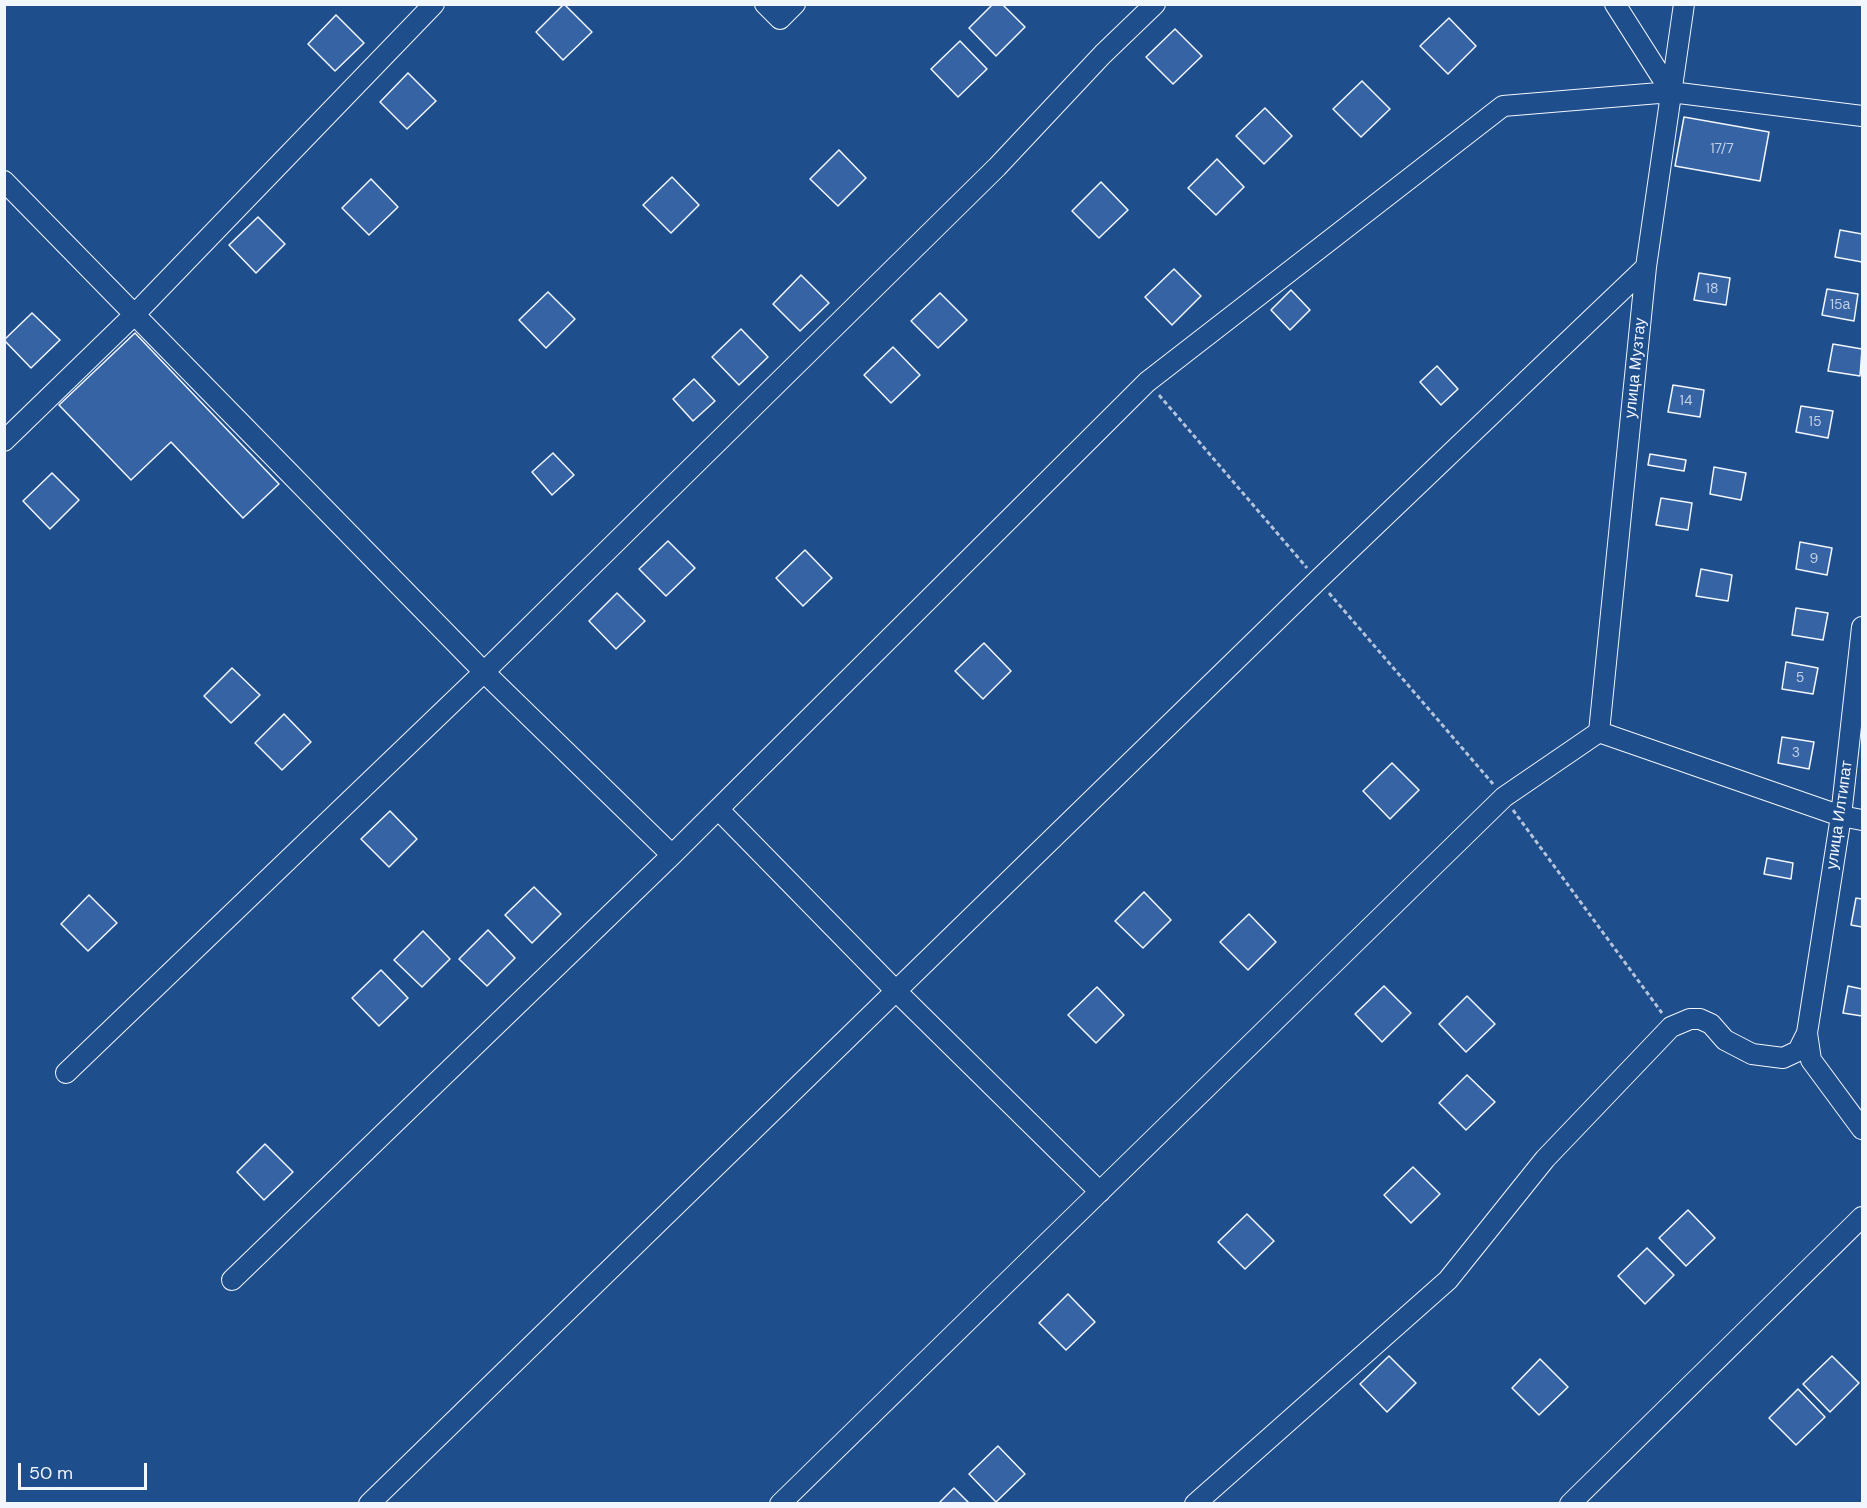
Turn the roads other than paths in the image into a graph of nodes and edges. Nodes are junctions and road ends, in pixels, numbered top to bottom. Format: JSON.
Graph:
{"nodes":[{"id":1,"x":434,"y":4,"type":"edge"},
{"id":2,"x":765,"y":4,"type":"edge"},
{"id":3,"x":795,"y":4,"type":"edge"},
{"id":4,"x":1155,"y":4,"type":"edge"},
{"id":5,"x":1616,"y":4,"type":"edge"},
{"id":6,"x":1684,"y":4,"type":"edge"},
{"id":7,"x":1671,"y":92,"type":"junction"},
{"id":8,"x":1863,"y":116,"type":"edge"},
{"id":9,"x":4,"y":181,"type":"edge"},
{"id":10,"x":1647,"y":267,"type":"junction"},
{"id":11,"x":134,"y":315,"type":"junction"},
{"id":12,"x":4,"y":441,"type":"edge"},
{"id":13,"x":1863,"y":627,"type":"edge"},
{"id":14,"x":484,"y":672,"type":"junction"},
{"id":15,"x":1599,"y":732,"type":"junction"},
{"id":16,"x":718,"y":809,"type":"junction"},
{"id":17,"x":1841,"y":816,"type":"junction"},
{"id":18,"x":1863,"y":820,"type":"edge"},
{"id":19,"x":672,"y":855,"type":"junction"},
{"id":20,"x":896,"y":991,"type":"junction"},
{"id":21,"x":1807,"y":1033,"type":"junction"},
{"id":22,"x":66,"y":1073,"type":"dead end"},
{"id":23,"x":1863,"y":1129,"type":"edge"},
{"id":24,"x":1100,"y":1192,"type":"junction"},
{"id":25,"x":1863,"y":1217,"type":"edge"},
{"id":26,"x":232,"y":1280,"type":"dead end"},
{"id":27,"x":369,"y":1503,"type":"edge"},
{"id":28,"x":780,"y":1503,"type":"edge"},
{"id":29,"x":1195,"y":1503,"type":"edge"},
{"id":30,"x":1570,"y":1503,"type":"edge"}],
"edges":[{"from":1,"to":11,"type":"street"},
{"from":2,"to":3,"type":"street"},
{"from":4,"to":14,"type":"street"},
{"from":5,"to":7,"type":"street"},
{"from":6,"to":7,"type":"street","name":"улица Музтау"},
{"from":7,"to":8,"type":"street"},
{"from":7,"to":10,"type":"street","name":"улица Музтау"},
{"from":7,"to":16,"type":"street"},
{"from":9,"to":11,"type":"street"},
{"from":10,"to":15,"type":"street","name":"улица Музтау"},
{"from":10,"to":20,"type":"street"},
{"from":11,"to":12,"type":"street"},
{"from":11,"to":14,"type":"street"},
{"from":13,"to":17,"type":"street","name":"улица Илтипат"},
{"from":14,"to":19,"type":"street"},
{"from":14,"to":22,"type":"street"},
{"from":15,"to":17,"type":"street"},
{"from":15,"to":24,"type":"street"},
{"from":16,"to":19,"type":"street"},
{"from":16,"to":20,"type":"street"},
{"from":17,"to":18,"type":"street"},
{"from":17,"to":21,"type":"street","name":"улица Илтипат"},
{"from":19,"to":26,"type":"street"},
{"from":20,"to":24,"type":"street"},
{"from":20,"to":27,"type":"street"},
{"from":21,"to":23,"type":"street"},
{"from":21,"to":29,"type":"street"},
{"from":24,"to":28,"type":"street"},
{"from":25,"to":30,"type":"street"}]}
